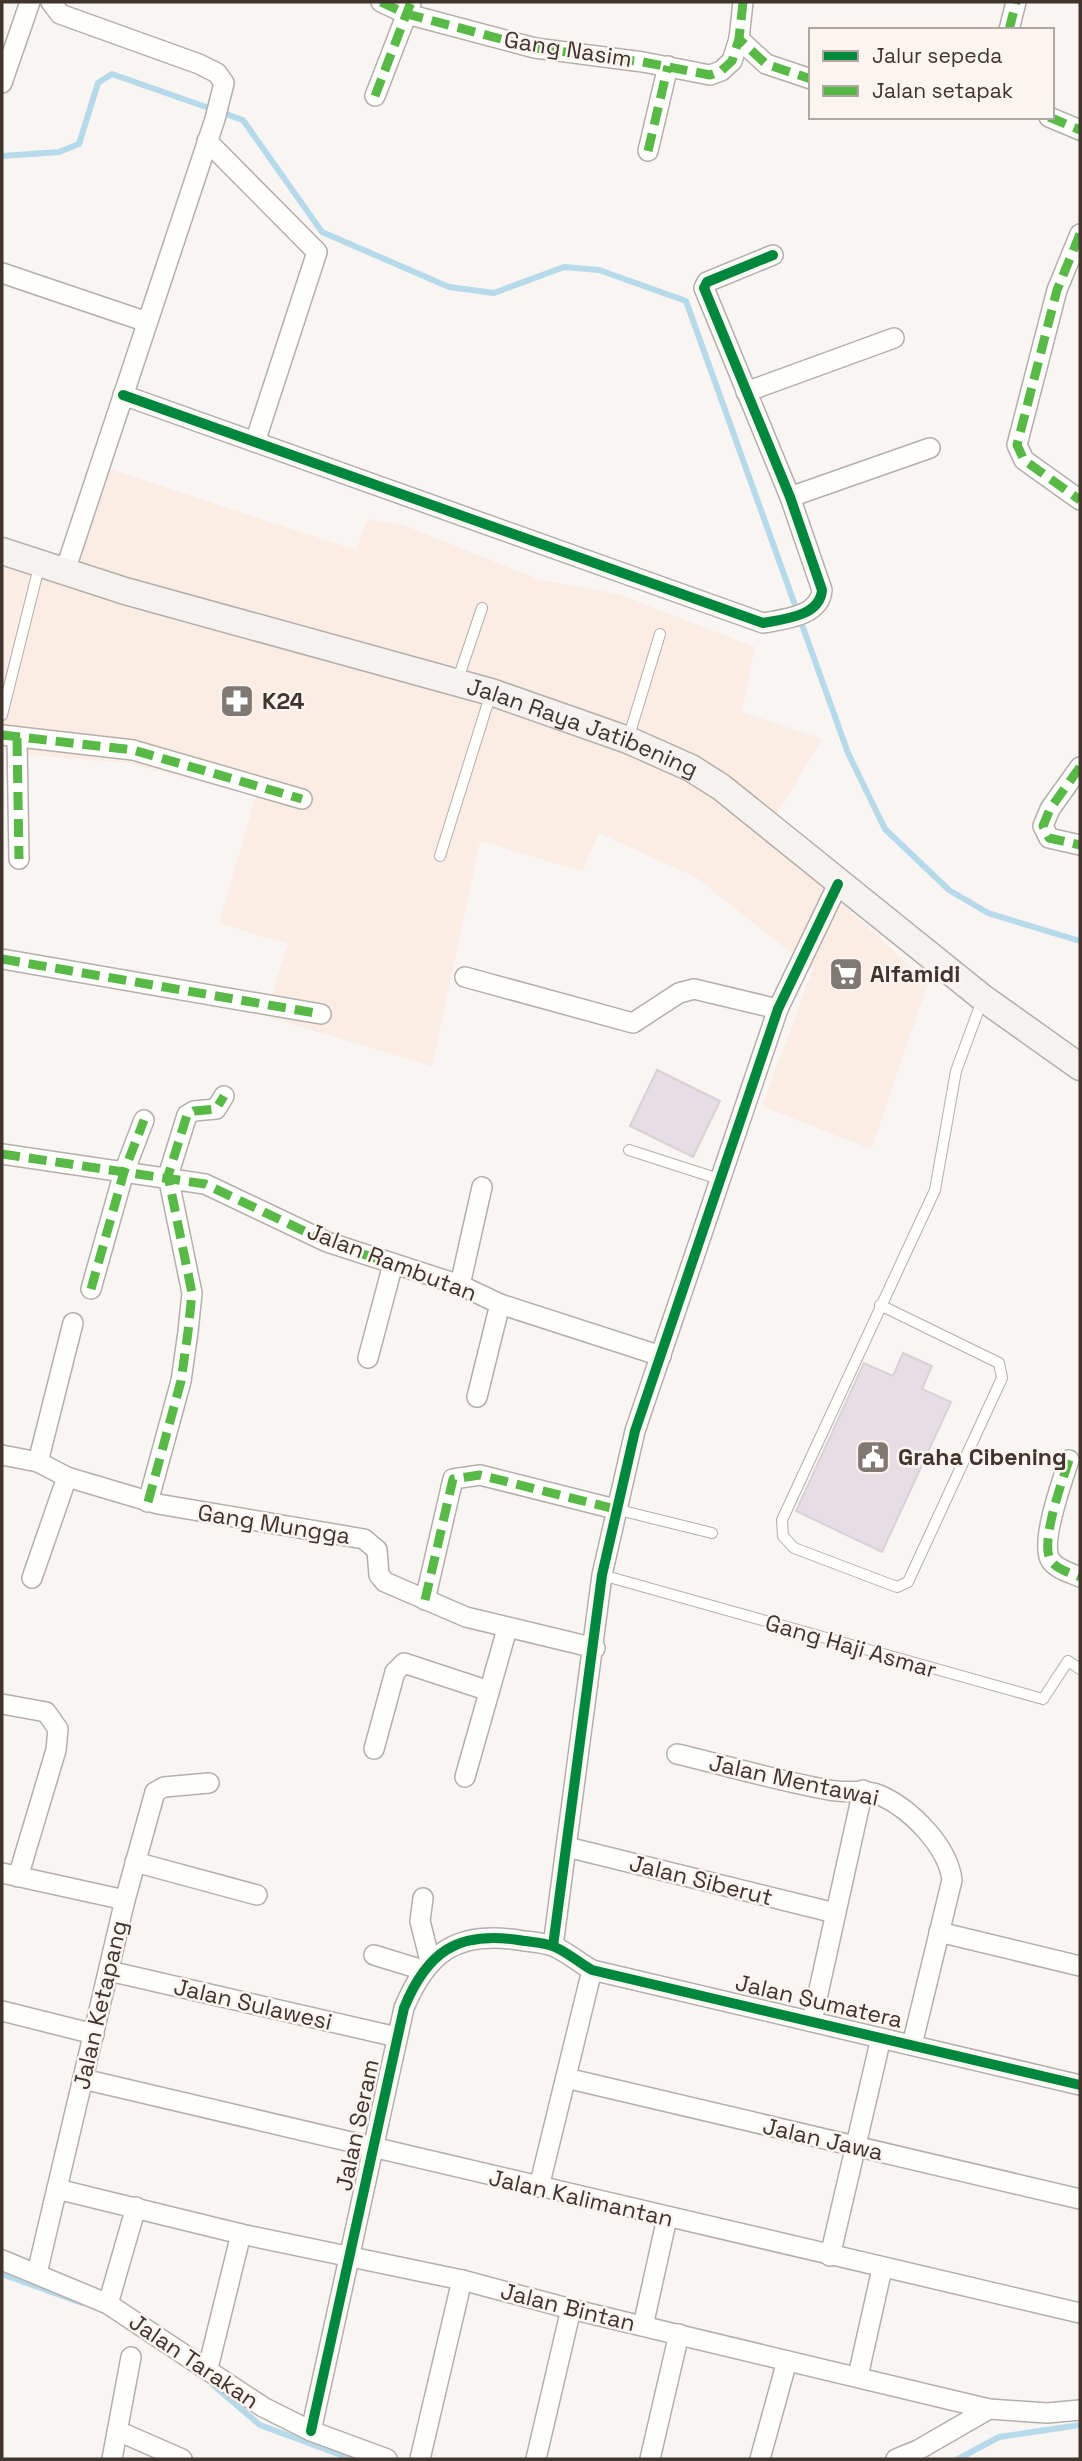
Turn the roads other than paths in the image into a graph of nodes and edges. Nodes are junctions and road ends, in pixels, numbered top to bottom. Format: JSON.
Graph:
{"nodes":[{"id":1,"x":30,"y":2,"type":"edge"},
{"id":2,"x":51,"y":2,"type":"edge"},
{"id":3,"x":381,"y":2,"type":"edge"},
{"id":4,"x":743,"y":2,"type":"edge"},
{"id":5,"x":1016,"y":2,"type":"edge"},
{"id":6,"x":409,"y":8,"type":"edge"},
{"id":7,"x":1010,"y":28,"type":"edge"},
{"id":8,"x":738,"y":39,"type":"junction"},
{"id":9,"x":668,"y":66,"type":"junction"},
{"id":10,"x":809,"y":78,"type":"edge"},
{"id":11,"x":2,"y":83,"type":"edge"},
{"id":12,"x":375,"y":96,"type":"dead end"},
{"id":13,"x":1054,"y":119,"type":"edge"},
{"id":14,"x":1080,"y":130,"type":"edge"},
{"id":15,"x":208,"y":141,"type":"junction"},
{"id":16,"x":648,"y":151,"type":"dead end"},
{"id":17,"x":1080,"y":234,"type":"edge"},
{"id":18,"x":773,"y":256,"type":"dead end"},
{"id":19,"x":2,"y":273,"type":"edge"},
{"id":20,"x":147,"y":322,"type":"junction"},
{"id":21,"x":894,"y":338,"type":"dead end"},
{"id":22,"x":746,"y":392,"type":"junction"},
{"id":23,"x":123,"y":396,"type":"junction"},
{"id":24,"x":255,"y":442,"type":"junction"},
{"id":25,"x":930,"y":447,"type":"dead end"},
{"id":26,"x":790,"y":497,"type":"junction"},
{"id":27,"x":1080,"y":500,"type":"edge"},
{"id":28,"x":2,"y":551,"type":"edge"},
{"id":29,"x":52,"y":567,"type":"junction"},
{"id":30,"x":482,"y":608,"type":"dead end"},
{"id":31,"x":660,"y":634,"type":"dead end"},
{"id":32,"x":457,"y":683,"type":"junction"},
{"id":33,"x":491,"y":692,"type":"junction"},
{"id":34,"x":2,"y":715,"type":"edge"},
{"id":35,"x":9,"y":736,"type":"edge"},
{"id":36,"x":628,"y":740,"type":"junction"},
{"id":37,"x":1080,"y":767,"type":"edge"},
{"id":38,"x":302,"y":799,"type":"dead end"},
{"id":39,"x":1080,"y":845,"type":"edge"},
{"id":40,"x":440,"y":856,"type":"dead end"},
{"id":41,"x":19,"y":859,"type":"dead end"},
{"id":42,"x":838,"y":884,"type":"junction"},
{"id":43,"x":2,"y":959,"type":"edge"},
{"id":44,"x":465,"y":977,"type":"dead end"},
{"id":45,"x":983,"y":998,"type":"junction"},
{"id":46,"x":778,"y":1009,"type":"junction"},
{"id":47,"x":321,"y":1014,"type":"dead end"},
{"id":48,"x":1080,"y":1067,"type":"edge"},
{"id":49,"x":224,"y":1096,"type":"dead end"},
{"id":50,"x":144,"y":1120,"type":"dead end"},
{"id":51,"x":629,"y":1150,"type":"dead end"},
{"id":52,"x":2,"y":1154,"type":"edge"},
{"id":53,"x":124,"y":1172,"type":"junction"},
{"id":54,"x":168,"y":1176,"type":"junction"},
{"id":55,"x":723,"y":1180,"type":"junction"},
{"id":56,"x":482,"y":1187,"type":"dead end"},
{"id":57,"x":393,"y":1264,"type":"junction"},
{"id":58,"x":460,"y":1285,"type":"junction"},
{"id":59,"x":91,"y":1289,"type":"dead end"},
{"id":60,"x":500,"y":1304,"type":"junction"},
{"id":61,"x":880,"y":1305,"type":"junction"},
{"id":62,"x":74,"y":1323,"type":"dead end"},
{"id":63,"x":662,"y":1356,"type":"junction"},
{"id":64,"x":368,"y":1358,"type":"dead end"},
{"id":65,"x":477,"y":1397,"type":"dead end"},
{"id":66,"x":2,"y":1455,"type":"edge"},
{"id":67,"x":1069,"y":1460,"type":"dead end"},
{"id":68,"x":37,"y":1462,"type":"junction"},
{"id":69,"x":67,"y":1477,"type":"junction"},
{"id":70,"x":148,"y":1502,"type":"junction"},
{"id":71,"x":615,"y":1509,"type":"junction"},
{"id":72,"x":712,"y":1533,"type":"dead end"},
{"id":73,"x":602,"y":1576,"type":"junction"},
{"id":74,"x":1080,"y":1577,"type":"edge"},
{"id":75,"x":33,"y":1578,"type":"dead end"},
{"id":76,"x":425,"y":1600,"type":"junction"},
{"id":77,"x":506,"y":1629,"type":"junction"},
{"id":78,"x":595,"y":1648,"type":"junction"},
{"id":79,"x":1080,"y":1669,"type":"edge"},
{"id":80,"x":489,"y":1691,"type":"junction"},
{"id":81,"x":2,"y":1704,"type":"edge"},
{"id":82,"x":374,"y":1749,"type":"dead end"},
{"id":83,"x":677,"y":1754,"type":"dead end"},
{"id":84,"x":465,"y":1777,"type":"dead end"},
{"id":85,"x":209,"y":1783,"type":"dead end"},
{"id":86,"x":863,"y":1790,"type":"junction"},
{"id":87,"x":567,"y":1847,"type":"junction"},
{"id":88,"x":135,"y":1862,"type":"junction"},
{"id":89,"x":10,"y":1875,"type":"edge"},
{"id":90,"x":257,"y":1895,"type":"dead end"},
{"id":91,"x":422,"y":1898,"type":"dead end"},
{"id":92,"x":125,"y":1900,"type":"junction"},
{"id":93,"x":835,"y":1913,"type":"junction"},
{"id":94,"x":939,"y":1932,"type":"junction"},
{"id":95,"x":553,"y":1946,"type":"junction"},
{"id":96,"x":374,"y":1955,"type":"dead end"},
{"id":97,"x":427,"y":1966,"type":"junction"},
{"id":98,"x":1080,"y":1966,"type":"edge"},
{"id":99,"x":592,"y":1970,"type":"junction"},
{"id":100,"x":108,"y":1972,"type":"junction"},
{"id":101,"x":2,"y":2011,"type":"edge"},
{"id":102,"x":812,"y":2021,"type":"junction"},
{"id":103,"x":94,"y":2034,"type":"junction"},
{"id":104,"x":397,"y":2037,"type":"junction"},
{"id":105,"x":881,"y":2038,"type":"junction"},
{"id":106,"x":912,"y":2045,"type":"junction"},
{"id":107,"x":566,"y":2078,"type":"junction"},
{"id":108,"x":83,"y":2079,"type":"junction"},
{"id":109,"x":1080,"y":2085,"type":"edge"},
{"id":110,"x":856,"y":2146,"type":"junction"},
{"id":111,"x":374,"y":2148,"type":"junction"},
{"id":112,"x":540,"y":2188,"type":"junction"},
{"id":113,"x":57,"y":2189,"type":"junction"},
{"id":114,"x":1080,"y":2199,"type":"edge"},
{"id":115,"x":136,"y":2207,"type":"junction"},
{"id":116,"x":667,"y":2218,"type":"junction"},
{"id":117,"x":241,"y":2234,"type":"junction"},
{"id":118,"x":830,"y":2256,"type":"junction"},
{"id":119,"x":349,"y":2258,"type":"junction"},
{"id":120,"x":2,"y":2260,"type":"edge"},
{"id":121,"x":883,"y":2269,"type":"junction"},
{"id":122,"x":37,"y":2273,"type":"junction"},
{"id":123,"x":462,"y":2280,"type":"junction"},
{"id":124,"x":108,"y":2304,"type":"junction"},
{"id":125,"x":571,"y":2309,"type":"junction"},
{"id":126,"x":1080,"y":2314,"type":"edge"},
{"id":127,"x":643,"y":2326,"type":"junction"},
{"id":128,"x":679,"y":2334,"type":"junction"},
{"id":129,"x":131,"y":2357,"type":"dead end"},
{"id":130,"x":787,"y":2361,"type":"junction"},
{"id":131,"x":208,"y":2368,"type":"junction"},
{"id":132,"x":858,"y":2376,"type":"junction"},
{"id":133,"x":989,"y":2409,"type":"junction"},
{"id":134,"x":1080,"y":2410,"type":"edge"},
{"id":135,"x":118,"y":2431,"type":"junction"},
{"id":136,"x":311,"y":2431,"type":"junction"},
{"id":137,"x":112,"y":2459,"type":"edge"},
{"id":138,"x":182,"y":2459,"type":"edge"},
{"id":139,"x":387,"y":2459,"type":"edge"},
{"id":140,"x":420,"y":2459,"type":"edge"},
{"id":141,"x":536,"y":2459,"type":"edge"},
{"id":142,"x":650,"y":2459,"type":"edge"},
{"id":143,"x":760,"y":2459,"type":"edge"},
{"id":144,"x":896,"y":2459,"type":"edge"}],
"edges":[{"from":1,"to":11,"type":"street"},
{"from":2,"to":15,"type":"street"},
{"from":3,"to":6,"type":"street","name":"Gang Nasim"},
{"from":4,"to":8,"type":"street"},
{"from":5,"to":7,"type":"street"},
{"from":6,"to":9,"type":"street","name":"Gang Nasim"},
{"from":6,"to":12,"type":"street"},
{"from":8,"to":9,"type":"street","name":"Gang Nasim"},
{"from":8,"to":10,"type":"street"},
{"from":9,"to":16,"type":"street"},
{"from":13,"to":14,"type":"street"},
{"from":15,"to":20,"type":"street"},
{"from":15,"to":24,"type":"street"},
{"from":17,"to":27,"type":"street"},
{"from":18,"to":22,"type":"street"},
{"from":19,"to":20,"type":"street"},
{"from":20,"to":23,"type":"street"},
{"from":21,"to":22,"type":"street"},
{"from":22,"to":26,"type":"street"},
{"from":23,"to":24,"type":"street"},
{"from":23,"to":29,"type":"street"},
{"from":24,"to":26,"type":"street"},
{"from":25,"to":26,"type":"street"},
{"from":28,"to":29,"type":"main road","name":"Jalan Raya Jatibening"},
{"from":29,"to":32,"type":"main road","name":"Jalan Raya Jatibening"},
{"from":29,"to":34,"type":"lane"},
{"from":30,"to":32,"type":"lane"},
{"from":31,"to":36,"type":"lane"},
{"from":32,"to":33,"type":"main road","name":"Jalan Raya Jatibening"},
{"from":33,"to":36,"type":"main road","name":"Jalan Raya Jatibening"},
{"from":33,"to":40,"type":"lane"},
{"from":35,"to":38,"type":"street"},
{"from":35,"to":41,"type":"street"},
{"from":36,"to":42,"type":"main road","name":"Jalan Raya Jatibening"},
{"from":37,"to":39,"type":"street"},
{"from":42,"to":45,"type":"main road","name":"Jalan Raya Jatibening"},
{"from":42,"to":46,"type":"street"},
{"from":43,"to":47,"type":"street"},
{"from":44,"to":46,"type":"street"},
{"from":45,"to":48,"type":"main road","name":"Jalan Raya Jatibening"},
{"from":45,"to":61,"type":"lane"},
{"from":46,"to":55,"type":"street"},
{"from":49,"to":54,"type":"street"},
{"from":50,"to":53,"type":"street"},
{"from":51,"to":55,"type":"lane"},
{"from":52,"to":53,"type":"street","name":"Jalan Rambutan"},
{"from":53,"to":54,"type":"street","name":"Jalan Rambutan"},
{"from":53,"to":59,"type":"street"},
{"from":54,"to":57,"type":"street","name":"Jalan Rambutan"},
{"from":54,"to":70,"type":"street"},
{"from":55,"to":63,"type":"street"},
{"from":56,"to":58,"type":"street"},
{"from":57,"to":58,"type":"street","name":"Jalan Rambutan"},
{"from":57,"to":64,"type":"street"},
{"from":58,"to":60,"type":"street","name":"Jalan Rambutan"},
{"from":60,"to":63,"type":"street","name":"Jalan Rambutan"},
{"from":60,"to":65,"type":"street"},
{"from":61,"to":61,"type":"lane"},
{"from":62,"to":68,"type":"street"},
{"from":63,"to":71,"type":"street"},
{"from":66,"to":68,"type":"street","name":"Gang Mungga"},
{"from":67,"to":74,"type":"street"},
{"from":68,"to":69,"type":"street","name":"Gang Mungga"},
{"from":69,"to":70,"type":"street","name":"Gang Mungga"},
{"from":69,"to":75,"type":"street"},
{"from":70,"to":76,"type":"street","name":"Gang Mungga"},
{"from":71,"to":72,"type":"lane"},
{"from":71,"to":73,"type":"street"},
{"from":71,"to":76,"type":"street"},
{"from":73,"to":78,"type":"street"},
{"from":73,"to":79,"type":"lane","name":"Gang Haji Asmar"},
{"from":76,"to":77,"type":"street","name":"Gang Mungga"},
{"from":77,"to":78,"type":"street","name":"Gang Mungga"},
{"from":77,"to":80,"type":"street"},
{"from":78,"to":87,"type":"street"},
{"from":80,"to":82,"type":"street"},
{"from":80,"to":84,"type":"street"},
{"from":81,"to":89,"type":"street"},
{"from":83,"to":86,"type":"street","name":"Jalan Mentawai"},
{"from":85,"to":88,"type":"street","name":"Jalan Ketapang"},
{"from":86,"to":93,"type":"street"},
{"from":86,"to":94,"type":"street","name":"Jalan Mentawai"},
{"from":87,"to":93,"type":"street","name":"Jalan Siberut"},
{"from":87,"to":95,"type":"street"},
{"from":88,"to":90,"type":"street"},
{"from":88,"to":92,"type":"street","name":"Jalan Ketapang"},
{"from":89,"to":92,"type":"street"},
{"from":91,"to":97,"type":"street"},
{"from":92,"to":100,"type":"street","name":"Jalan Ketapang"},
{"from":93,"to":102,"type":"street"},
{"from":94,"to":98,"type":"street"},
{"from":94,"to":106,"type":"street","name":"Jalan Mentawai"},
{"from":95,"to":97,"type":"street"},
{"from":95,"to":99,"type":"street","name":"Jalan Sumatera"},
{"from":96,"to":97,"type":"street"},
{"from":97,"to":104,"type":"street","name":"Jalan Seram"},
{"from":99,"to":102,"type":"street","name":"Jalan Sumatera"},
{"from":99,"to":107,"type":"street"},
{"from":100,"to":103,"type":"street","name":"Jalan Ketapang"},
{"from":100,"to":104,"type":"street","name":"Jalan Sulawesi"},
{"from":101,"to":103,"type":"street"},
{"from":102,"to":105,"type":"street","name":"Jalan Sumatera"},
{"from":103,"to":108,"type":"street","name":"Jalan Ketapang"},
{"from":104,"to":111,"type":"street","name":"Jalan Seram"},
{"from":105,"to":106,"type":"street","name":"Jalan Sumatera"},
{"from":105,"to":110,"type":"street"},
{"from":106,"to":109,"type":"street","name":"Jalan Sumatera"},
{"from":107,"to":110,"type":"street","name":"Jalan Jawa"},
{"from":107,"to":112,"type":"street"},
{"from":108,"to":111,"type":"street","name":"Jalan Kalimantan"},
{"from":108,"to":113,"type":"street","name":"Jalan Ketapang"},
{"from":110,"to":114,"type":"street","name":"Jalan Jawa"},
{"from":110,"to":118,"type":"street"},
{"from":111,"to":112,"type":"street","name":"Jalan Kalimantan"},
{"from":111,"to":119,"type":"street","name":"Jalan Seram"},
{"from":112,"to":116,"type":"street","name":"Jalan Kalimantan"},
{"from":113,"to":115,"type":"street","name":"Jalan Bintan"},
{"from":113,"to":122,"type":"street","name":"Jalan Ketapang"},
{"from":115,"to":117,"type":"street","name":"Jalan Bintan"},
{"from":115,"to":124,"type":"street"},
{"from":116,"to":118,"type":"street","name":"Jalan Kalimantan"},
{"from":116,"to":127,"type":"street"},
{"from":117,"to":119,"type":"street","name":"Jalan Bintan"},
{"from":117,"to":131,"type":"street"},
{"from":118,"to":121,"type":"street","name":"Jalan Kalimantan"},
{"from":119,"to":123,"type":"street","name":"Jalan Bintan"},
{"from":119,"to":136,"type":"street","name":"Jalan Seram"},
{"from":120,"to":122,"type":"street","name":"Jalan Tarakan"},
{"from":121,"to":126,"type":"street","name":"Jalan Kalimantan"},
{"from":121,"to":132,"type":"street"},
{"from":122,"to":124,"type":"street","name":"Jalan Tarakan"},
{"from":123,"to":125,"type":"street","name":"Jalan Bintan"},
{"from":123,"to":140,"type":"street"},
{"from":124,"to":131,"type":"street","name":"Jalan Tarakan"},
{"from":125,"to":127,"type":"street","name":"Jalan Bintan"},
{"from":125,"to":141,"type":"street"},
{"from":127,"to":128,"type":"street","name":"Jalan Bintan"},
{"from":128,"to":130,"type":"street","name":"Jalan Bintan"},
{"from":128,"to":142,"type":"street"},
{"from":129,"to":135,"type":"street"},
{"from":130,"to":132,"type":"street","name":"Jalan Bintan"},
{"from":130,"to":143,"type":"street"},
{"from":131,"to":136,"type":"street","name":"Jalan Tarakan"},
{"from":132,"to":133,"type":"street","name":"Jalan Bintan"},
{"from":133,"to":134,"type":"street","name":"Jalan Bintan"},
{"from":133,"to":144,"type":"street"},
{"from":135,"to":137,"type":"street"},
{"from":135,"to":138,"type":"street"},
{"from":136,"to":139,"type":"street","name":"Jalan Tarakan"}]}
